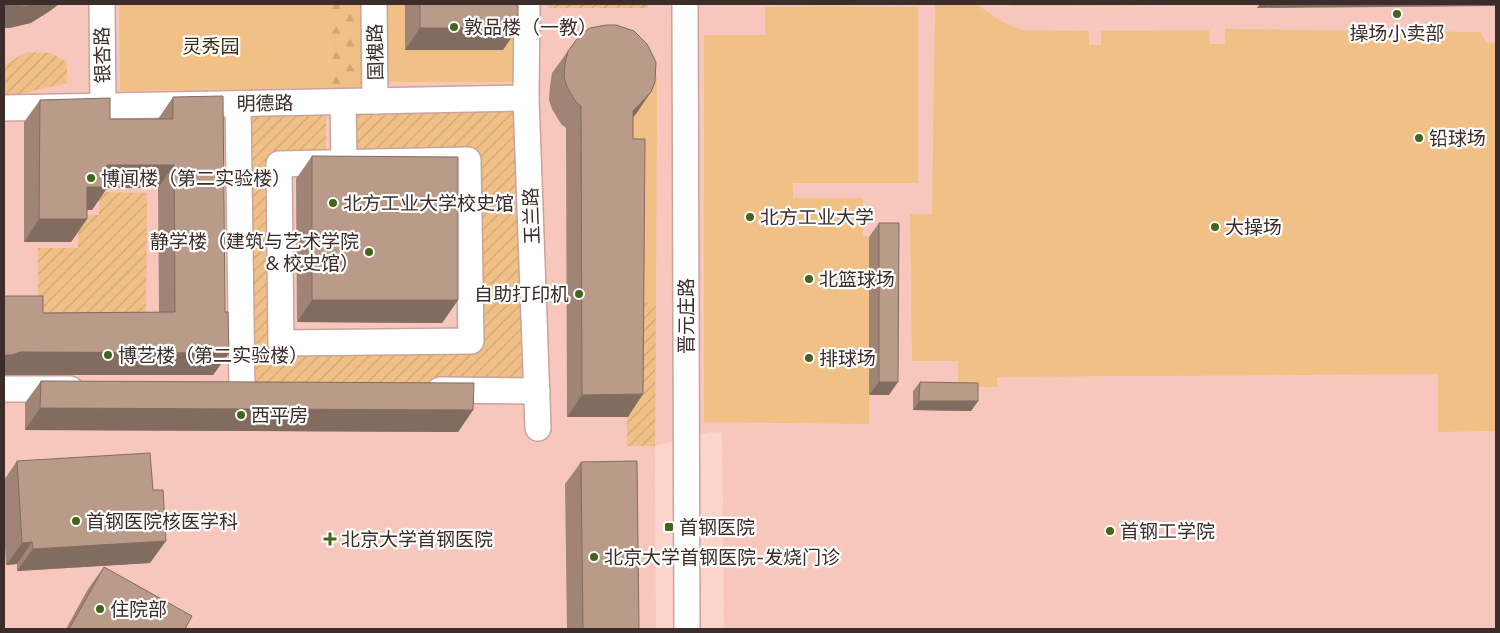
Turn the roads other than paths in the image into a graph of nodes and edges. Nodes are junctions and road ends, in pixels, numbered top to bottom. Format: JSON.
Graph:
{"nodes":[{"id":1,"x":102,"y":4,"type":"edge"},
{"id":2,"x":374,"y":4,"type":"edge"},
{"id":3,"x":527,"y":4,"type":"edge"},
{"id":4,"x":686,"y":4,"type":"edge"},
{"id":5,"x":526,"y":98,"type":"junction"},
{"id":6,"x":375,"y":101,"type":"junction"},
{"id":7,"x":343,"y":102,"type":"junction"},
{"id":8,"x":238,"y":104,"type":"junction"},
{"id":9,"x":103,"y":107,"type":"junction"},
{"id":10,"x":4,"y":108,"type":"edge"},
{"id":11,"x":344,"y":162,"type":"junction"},
{"id":12,"x":4,"y":389,"type":"edge"},
{"id":13,"x":91,"y":389,"type":"edge"},
{"id":14,"x":242,"y":389,"type":"edge"},
{"id":15,"x":414,"y":390,"type":"edge"},
{"id":16,"x":537,"y":391,"type":"junction"},
{"id":17,"x":538,"y":428,"type":"dead end"},
{"id":18,"x":687,"y":629,"type":"edge"}],
"edges":[{"from":1,"to":9,"type":"street","name":"银杏路"},
{"from":2,"to":6,"type":"street","name":"国槐路"},
{"from":3,"to":5,"type":"street","name":"玉兰路"},
{"from":4,"to":18,"type":"street","name":"晋元庄路"},
{"from":5,"to":6,"type":"street","name":"明德路"},
{"from":5,"to":16,"type":"street","name":"玉兰路"},
{"from":6,"to":7,"type":"street","name":"明德路"},
{"from":7,"to":8,"type":"street","name":"明德路"},
{"from":7,"to":11,"type":"street"},
{"from":8,"to":9,"type":"street","name":"明德路"},
{"from":8,"to":14,"type":"street"},
{"from":9,"to":10,"type":"street","name":"明德路"},
{"from":11,"to":11,"type":"street"},
{"from":12,"to":13,"type":"street"},
{"from":15,"to":16,"type":"street"},
{"from":16,"to":17,"type":"street","name":"玉兰路"}]}
